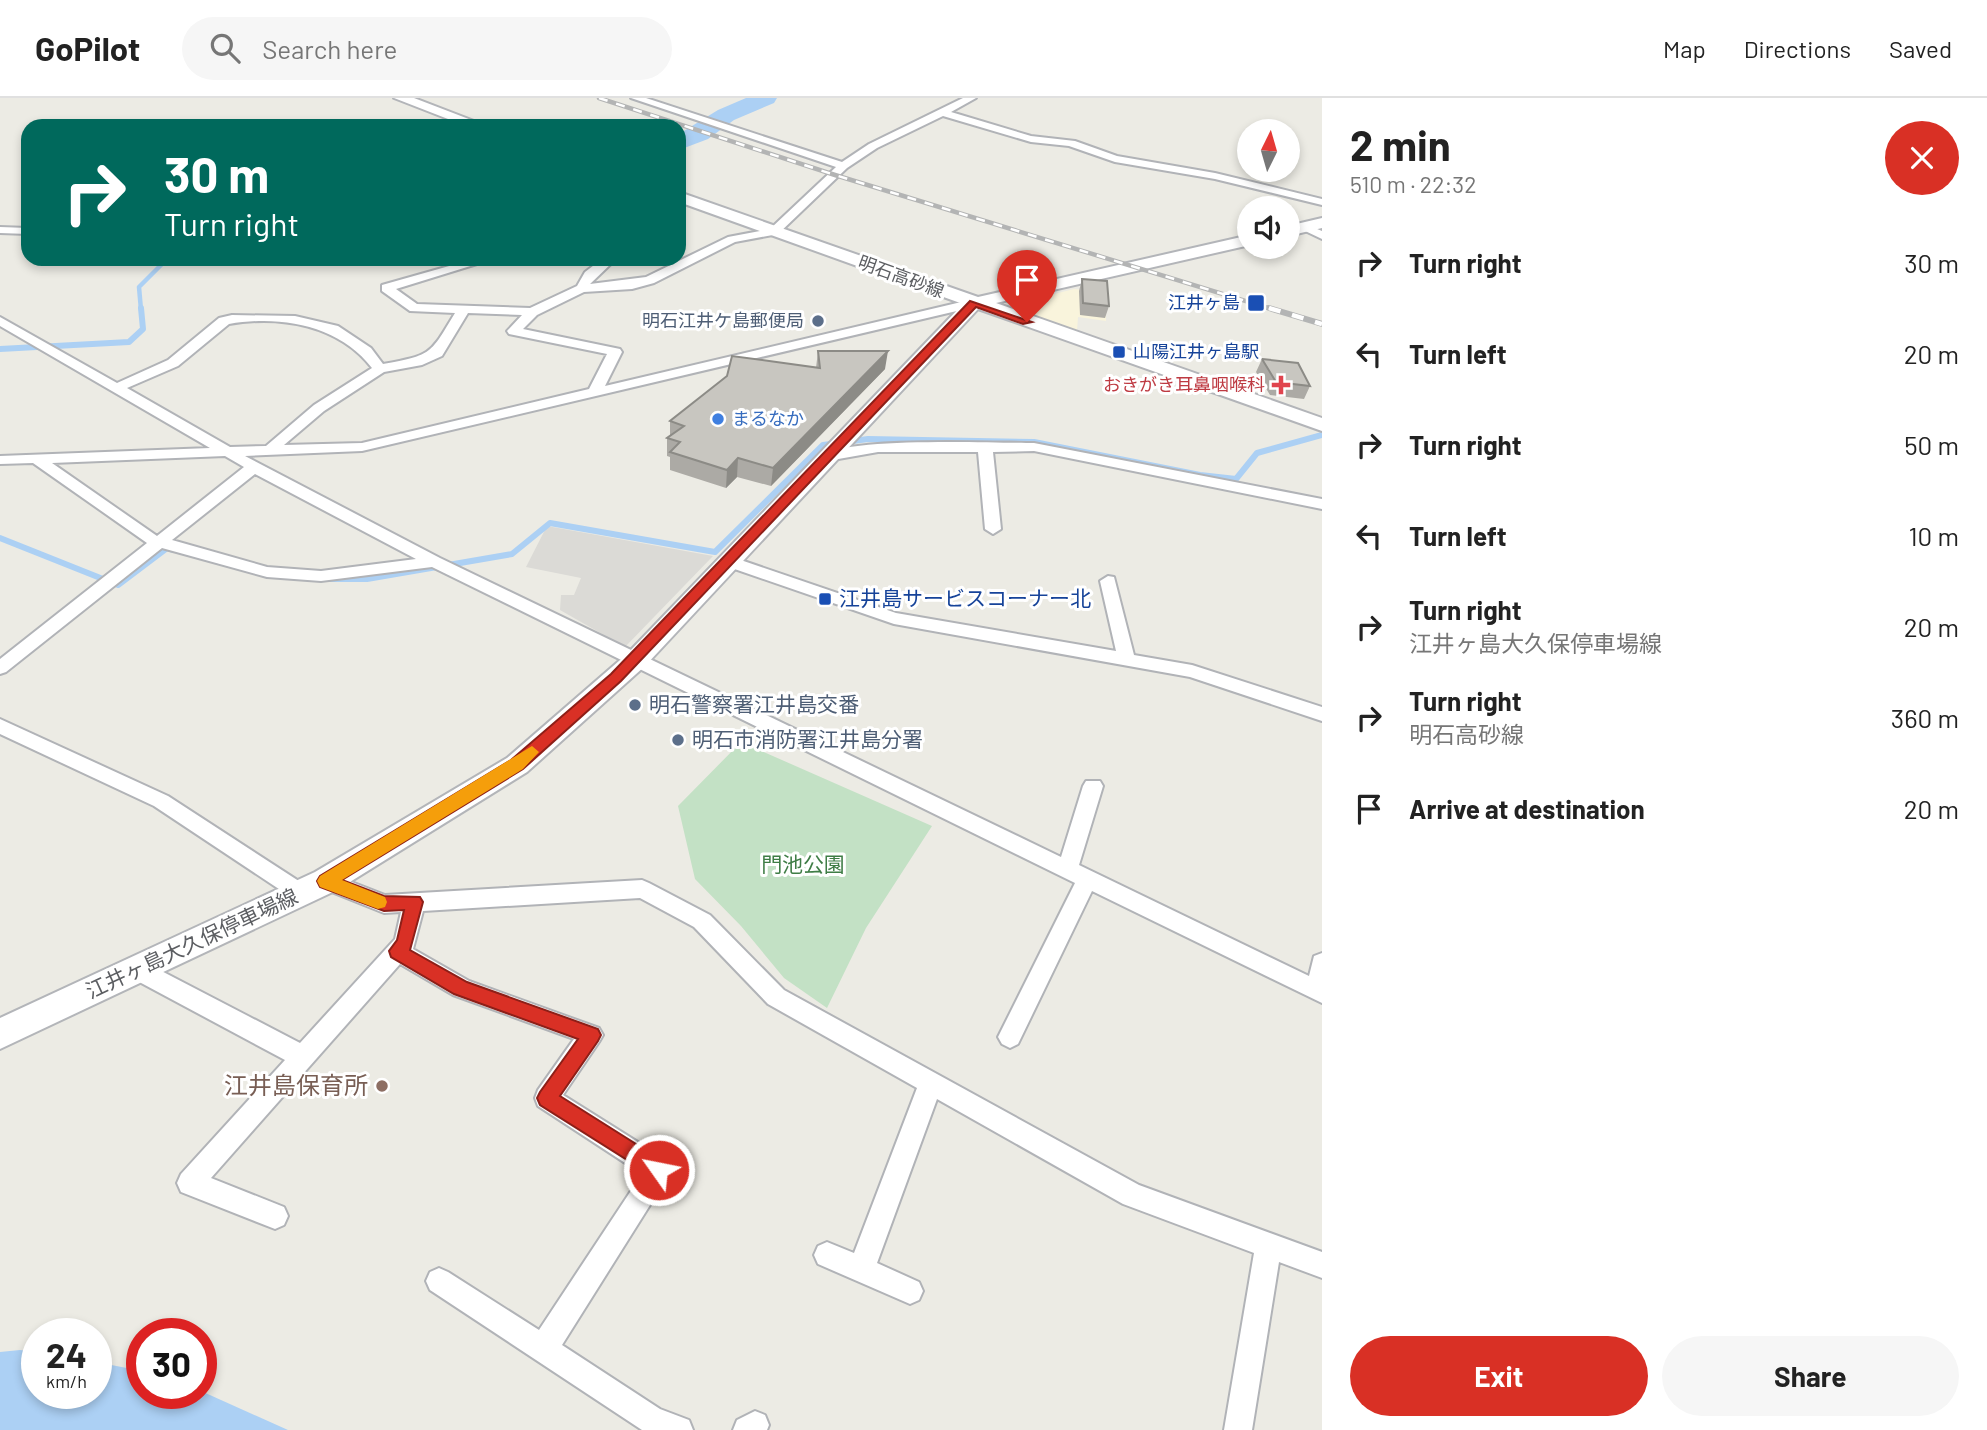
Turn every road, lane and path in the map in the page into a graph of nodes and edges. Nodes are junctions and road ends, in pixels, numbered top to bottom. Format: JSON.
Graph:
{"nodes":[{"id":1,"x":401,"y":98,"type":"edge"},
{"id":2,"x":636,"y":98,"type":"edge"},
{"id":3,"x":685,"y":98,"type":"edge"},
{"id":4,"x":971,"y":98,"type":"edge"},
{"id":5,"x":669,"y":109,"type":"junction"},
{"id":6,"x":945,"y":113,"type":"junction"},
{"id":7,"x":460,"y":119,"type":"edge"},
{"id":8,"x":843,"y":166,"type":"junction"},
{"id":9,"x":1322,"y":202,"type":"edge"},
{"id":10,"x":686,"y":203,"type":"edge"},
{"id":11,"x":1305,"y":227,"type":"edge"},
{"id":12,"x":0,"y":230,"type":"edge"},
{"id":13,"x":21,"y":231,"type":"edge"},
{"id":14,"x":774,"y":232,"type":"junction"},
{"id":15,"x":1322,"y":236,"type":"edge"},
{"id":16,"x":1237,"y":243,"type":"edge"},
{"id":17,"x":686,"y":262,"type":"edge"},
{"id":18,"x":463,"y":266,"type":"edge"},
{"id":19,"x":601,"y":266,"type":"edge"},
{"id":20,"x":678,"y":266,"type":"edge"},
{"id":21,"x":582,"y":288,"type":"junction"},
{"id":22,"x":974,"y":303,"type":"junction"},
{"id":23,"x":464,"y":309,"type":"junction"},
{"id":24,"x":532,"y":312,"type":"junction"},
{"id":25,"x":0,"y":321,"type":"edge"},
{"id":26,"x":380,"y":369,"type":"junction"},
{"id":27,"x":118,"y":388,"type":"junction"},
{"id":28,"x":596,"y":391,"type":"junction"},
{"id":29,"x":1322,"y":425,"type":"edge"},
{"id":30,"x":985,"y":447,"type":"junction"},
{"id":31,"x":268,"y":452,"type":"junction"},
{"id":32,"x":234,"y":453,"type":"junction"},
{"id":33,"x":827,"y":457,"type":"junction"},
{"id":34,"x":37,"y":459,"type":"junction"},
{"id":35,"x":0,"y":460,"type":"edge"},
{"id":36,"x":254,"y":467,"type":"junction"},
{"id":37,"x":1322,"y":504,"type":"edge"},
{"id":38,"x":993,"y":529,"type":"dead end"},
{"id":39,"x":161,"y":543,"type":"junction"},
{"id":40,"x":729,"y":561,"type":"junction"},
{"id":41,"x":434,"y":562,"type":"junction"},
{"id":42,"x":1108,"y":581,"type":"dead end"},
{"id":43,"x":1126,"y":658,"type":"junction"},
{"id":44,"x":636,"y":660,"type":"junction"},
{"id":45,"x":0,"y":668,"type":"edge"},
{"id":46,"x":1322,"y":714,"type":"edge"},
{"id":47,"x":0,"y":726,"type":"edge"},
{"id":48,"x":1094,"y":786,"type":"dead end"},
{"id":49,"x":1077,"y":874,"type":"junction"},
{"id":50,"x":326,"y":881,"type":"junction"},
{"id":51,"x":301,"y":893,"type":"junction"},
{"id":52,"x":414,"y":902,"type":"junction"},
{"id":53,"x":398,"y":951,"type":"junction"},
{"id":54,"x":1322,"y":963,"type":"edge"},
{"id":55,"x":138,"y":970,"type":"junction"},
{"id":56,"x":1320,"y":992,"type":"edge"},
{"id":57,"x":0,"y":1034,"type":"edge"},
{"id":58,"x":1010,"y":1037,"type":"dead end"},
{"id":59,"x":303,"y":1057,"type":"junction"},
{"id":60,"x":931,"y":1083,"type":"junction"},
{"id":61,"x":275,"y":1216,"type":"dead end"},
{"id":62,"x":1268,"y":1246,"type":"junction"},
{"id":63,"x":1322,"y":1252,"type":"edge"},
{"id":64,"x":827,"y":1255,"type":"dead end"},
{"id":65,"x":1322,"y":1265,"type":"edge"},
{"id":66,"x":861,"y":1270,"type":"junction"},
{"id":67,"x":439,"y":1281,"type":"dead end"},
{"id":68,"x":911,"y":1290,"type":"dead end"},
{"id":69,"x":542,"y":1349,"type":"junction"},
{"id":70,"x":678,"y":1430,"type":"edge"},
{"id":71,"x":1238,"y":1430,"type":"edge"}],
"edges":[{"from":1,"to":7,"type":"main road"},
{"from":2,"to":5,"type":"street"},
{"from":3,"to":5,"type":"street"},
{"from":4,"to":6,"type":"street"},
{"from":5,"to":8,"type":"street"},
{"from":6,"to":8,"type":"street"},
{"from":6,"to":9,"type":"street"},
{"from":8,"to":14,"type":"street"},
{"from":10,"to":14,"type":"main road","name":"明石高砂線"},
{"from":11,"to":15,"type":"street"},
{"from":12,"to":13,"type":"street"},
{"from":14,"to":17,"type":"street"},
{"from":14,"to":22,"type":"main road","name":"明石高砂線"},
{"from":16,"to":22,"type":"main road"},
{"from":18,"to":23,"type":"street"},
{"from":19,"to":21,"type":"street"},
{"from":20,"to":21,"type":"street"},
{"from":21,"to":24,"type":"street"},
{"from":22,"to":28,"type":"street"},
{"from":22,"to":29,"type":"main road","name":"明石高砂線"},
{"from":22,"to":33,"type":"main road","name":"江井ヶ島大久保停車場線"},
{"from":23,"to":24,"type":"street"},
{"from":23,"to":26,"type":"street"},
{"from":24,"to":28,"type":"street"},
{"from":25,"to":27,"type":"street"},
{"from":26,"to":27,"type":"street"},
{"from":26,"to":31,"type":"street"},
{"from":27,"to":32,"type":"street"},
{"from":28,"to":31,"type":"street"},
{"from":30,"to":33,"type":"street"},
{"from":30,"to":37,"type":"street"},
{"from":30,"to":38,"type":"street"},
{"from":31,"to":32,"type":"street"},
{"from":32,"to":34,"type":"street"},
{"from":32,"to":36,"type":"street"},
{"from":33,"to":40,"type":"main road","name":"江井ヶ島大久保停車場線"},
{"from":34,"to":35,"type":"street"},
{"from":34,"to":39,"type":"street"},
{"from":36,"to":39,"type":"street"},
{"from":36,"to":41,"type":"street"},
{"from":39,"to":41,"type":"street"},
{"from":39,"to":45,"type":"street"},
{"from":40,"to":43,"type":"street"},
{"from":40,"to":44,"type":"main road","name":"江井ヶ島大久保停車場線"},
{"from":41,"to":44,"type":"street"},
{"from":42,"to":43,"type":"street"},
{"from":43,"to":46,"type":"street"},
{"from":44,"to":49,"type":"street"},
{"from":44,"to":50,"type":"main road","name":"江井ヶ島大久保停車場線"},
{"from":47,"to":51,"type":"street"},
{"from":48,"to":49,"type":"street"},
{"from":49,"to":56,"type":"street"},
{"from":49,"to":58,"type":"street"},
{"from":50,"to":51,"type":"main road","name":"江井ヶ島大久保停車場線"},
{"from":50,"to":52,"type":"street"},
{"from":51,"to":55,"type":"main road","name":"江井ヶ島大久保停車場線"},
{"from":52,"to":53,"type":"street"},
{"from":52,"to":60,"type":"street"},
{"from":53,"to":59,"type":"street"},
{"from":53,"to":69,"type":"street"},
{"from":54,"to":56,"type":"street"},
{"from":55,"to":57,"type":"main road","name":"江井ヶ島大久保停車場線"},
{"from":55,"to":59,"type":"street"},
{"from":59,"to":61,"type":"street"},
{"from":60,"to":62,"type":"street"},
{"from":60,"to":66,"type":"street"},
{"from":62,"to":63,"type":"street"},
{"from":62,"to":65,"type":"street"},
{"from":62,"to":71,"type":"street"},
{"from":64,"to":66,"type":"street"},
{"from":66,"to":68,"type":"street"},
{"from":67,"to":69,"type":"street"},
{"from":69,"to":70,"type":"street"}]}
